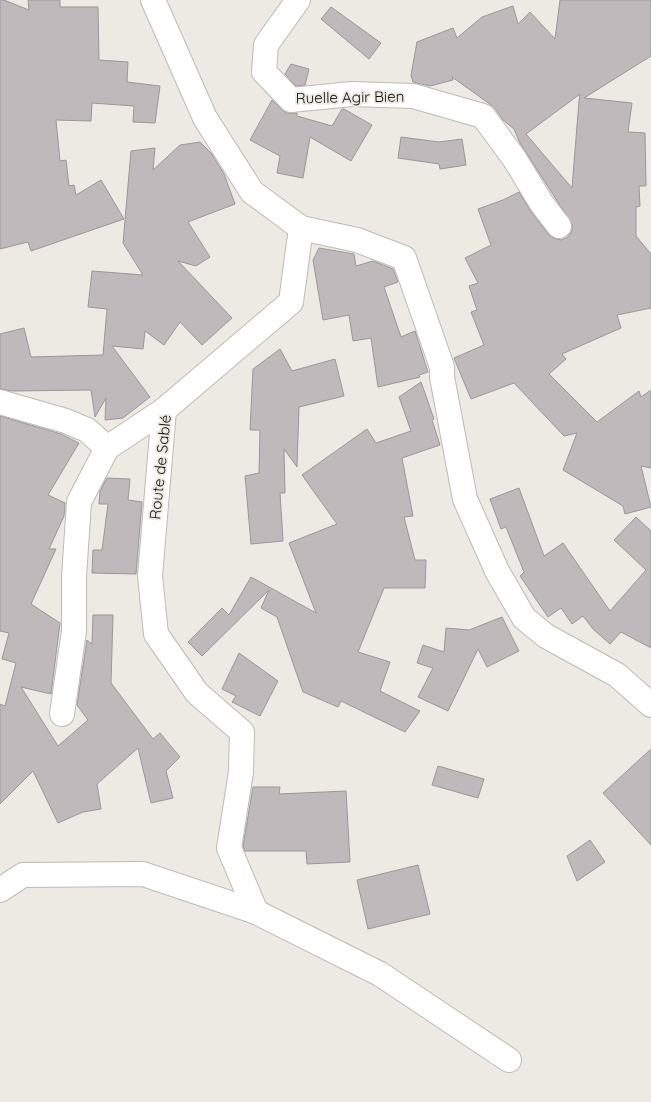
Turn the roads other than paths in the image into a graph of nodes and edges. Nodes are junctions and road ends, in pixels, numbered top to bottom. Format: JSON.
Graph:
{"nodes":[{"id":1,"x":153,"y":0,"type":"edge"},
{"id":2,"x":298,"y":0,"type":"edge"},
{"id":3,"x":560,"y":226,"type":"dead end"},
{"id":4,"x":301,"y":228,"type":"junction"},
{"id":5,"x":0,"y":402,"type":"edge"},
{"id":6,"x":164,"y":410,"type":"junction"},
{"id":7,"x":107,"y":448,"type":"junction"},
{"id":8,"x":651,"y":704,"type":"edge"},
{"id":9,"x":62,"y":714,"type":"dead end"},
{"id":10,"x":0,"y":890,"type":"edge"},
{"id":11,"x":256,"y":912,"type":"junction"},
{"id":12,"x":509,"y":1060,"type":"dead end"}],
"edges":[{"from":1,"to":4,"type":"street"},
{"from":2,"to":3,"type":"street","name":"Ruelle Agir Bien"},
{"from":4,"to":6,"type":"street","name":"Route de Sablé"},
{"from":4,"to":8,"type":"street"},
{"from":5,"to":7,"type":"street"},
{"from":6,"to":7,"type":"street"},
{"from":6,"to":11,"type":"street","name":"Route de Sablé"},
{"from":7,"to":9,"type":"street"},
{"from":10,"to":11,"type":"street"},
{"from":11,"to":12,"type":"street"}]}
